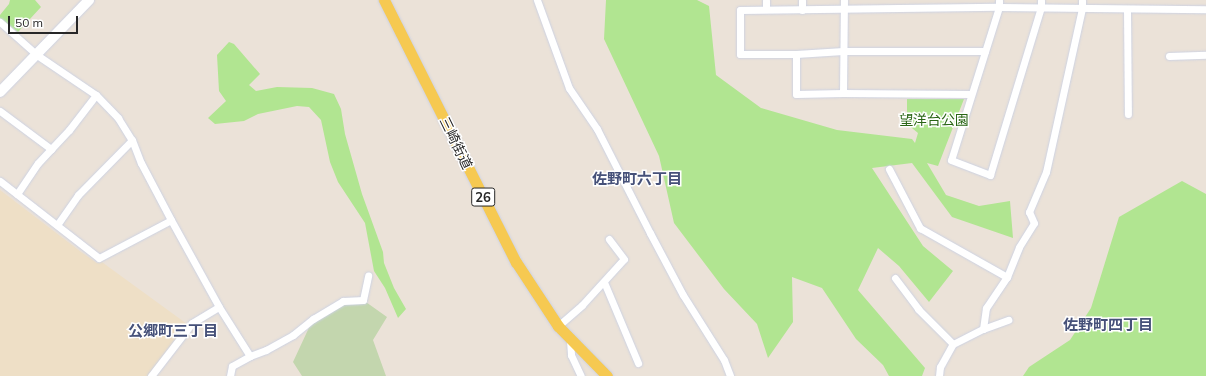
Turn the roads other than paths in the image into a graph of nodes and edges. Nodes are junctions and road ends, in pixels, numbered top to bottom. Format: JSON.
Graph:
{"nodes":[{"id":1,"x":90,"y":0,"type":"edge"},
{"id":2,"x":384,"y":0,"type":"edge"},
{"id":3,"x":538,"y":0,"type":"edge"},
{"id":4,"x":766,"y":0,"type":"edge"},
{"id":5,"x":802,"y":0,"type":"edge"},
{"id":6,"x":844,"y":0,"type":"edge"},
{"id":7,"x":1082,"y":0,"type":"edge"},
{"id":8,"x":999,"y":3,"type":"edge"},
{"id":9,"x":1041,"y":4,"type":"edge"},
{"id":10,"x":844,"y":8,"type":"junction"},
{"id":11,"x":1082,"y":8,"type":"junction"},
{"id":12,"x":766,"y":9,"type":"junction"},
{"id":13,"x":1127,"y":9,"type":"junction"},
{"id":14,"x":1206,"y":9,"type":"edge"},
{"id":15,"x":802,"y":10,"type":"junction"},
{"id":16,"x":1,"y":25,"type":"edge"},
{"id":17,"x":985,"y":51,"type":"junction"},
{"id":18,"x":843,"y":52,"type":"junction"},
{"id":19,"x":796,"y":54,"type":"junction"},
{"id":20,"x":37,"y":55,"type":"junction"},
{"id":21,"x":1206,"y":55,"type":"edge"},
{"id":22,"x":1168,"y":56,"type":"dead end"},
{"id":23,"x":0,"y":92,"type":"edge"},
{"id":24,"x":842,"y":93,"type":"junction"},
{"id":25,"x":971,"y":94,"type":"junction"},
{"id":26,"x":96,"y":95,"type":"junction"},
{"id":27,"x":0,"y":111,"type":"edge"},
{"id":28,"x":1128,"y":114,"type":"dead end"},
{"id":29,"x":132,"y":140,"type":"junction"},
{"id":30,"x":50,"y":149,"type":"junction"},
{"id":31,"x":889,"y":169,"type":"dead end"},
{"id":32,"x":0,"y":181,"type":"edge"},
{"id":33,"x":16,"y":194,"type":"junction"},
{"id":34,"x":171,"y":220,"type":"junction"},
{"id":35,"x":57,"y":225,"type":"junction"},
{"id":36,"x":609,"y":239,"type":"dead end"},
{"id":37,"x":368,"y":276,"type":"dead end"},
{"id":38,"x":1007,"y":277,"type":"junction"},
{"id":39,"x":895,"y":278,"type":"dead end"},
{"id":40,"x":604,"y":282,"type":"junction"},
{"id":41,"x":219,"y":307,"type":"junction"},
{"id":42,"x":1008,"y":320,"type":"dead end"},
{"id":43,"x":558,"y":326,"type":"junction"},
{"id":44,"x":983,"y":329,"type":"junction"},
{"id":45,"x":570,"y":340,"type":"junction"},
{"id":46,"x":953,"y":344,"type":"junction"},
{"id":47,"x":250,"y":356,"type":"junction"},
{"id":48,"x":638,"y":363,"type":"dead end"},
{"id":49,"x":603,"y":375,"type":"edge"},
{"id":50,"x":151,"y":376,"type":"edge"},
{"id":51,"x":230,"y":376,"type":"edge"},
{"id":52,"x":581,"y":376,"type":"edge"},
{"id":53,"x":730,"y":376,"type":"edge"},
{"id":54,"x":939,"y":376,"type":"edge"}],
"edges":[{"from":1,"to":20,"type":"street"},
{"from":2,"to":43,"type":"main road","name":"三崎街道","number":"26"},
{"from":3,"to":53,"type":"street"},
{"from":4,"to":12,"type":"street"},
{"from":5,"to":15,"type":"street"},
{"from":6,"to":10,"type":"street"},
{"from":7,"to":11,"type":"street"},
{"from":8,"to":9,"type":"street"},
{"from":8,"to":10,"type":"street"},
{"from":8,"to":17,"type":"street"},
{"from":9,"to":11,"type":"street"},
{"from":9,"to":25,"type":"street"},
{"from":10,"to":15,"type":"street"},
{"from":10,"to":18,"type":"street"},
{"from":11,"to":13,"type":"street"},
{"from":11,"to":38,"type":"street"},
{"from":12,"to":15,"type":"street"},
{"from":12,"to":19,"type":"street"},
{"from":13,"to":14,"type":"street"},
{"from":13,"to":28,"type":"street"},
{"from":16,"to":20,"type":"street"},
{"from":17,"to":18,"type":"street"},
{"from":17,"to":25,"type":"street"},
{"from":18,"to":19,"type":"street"},
{"from":18,"to":24,"type":"street"},
{"from":19,"to":24,"type":"street"},
{"from":20,"to":23,"type":"street"},
{"from":20,"to":26,"type":"street"},
{"from":21,"to":22,"type":"street"},
{"from":24,"to":25,"type":"street"},
{"from":26,"to":29,"type":"street"},
{"from":26,"to":30,"type":"street"},
{"from":27,"to":30,"type":"street"},
{"from":29,"to":34,"type":"street"},
{"from":29,"to":35,"type":"street"},
{"from":30,"to":33,"type":"street"},
{"from":31,"to":38,"type":"street"},
{"from":32,"to":33,"type":"street"},
{"from":33,"to":35,"type":"street"},
{"from":34,"to":35,"type":"street"},
{"from":34,"to":41,"type":"street"},
{"from":36,"to":40,"type":"street"},
{"from":37,"to":47,"type":"street"},
{"from":38,"to":44,"type":"street"},
{"from":39,"to":46,"type":"street"},
{"from":40,"to":43,"type":"street"},
{"from":40,"to":48,"type":"street"},
{"from":41,"to":47,"type":"street"},
{"from":41,"to":50,"type":"street"},
{"from":42,"to":44,"type":"street"},
{"from":43,"to":45,"type":"main road","name":"三崎街道","number":"26"},
{"from":44,"to":46,"type":"street"},
{"from":45,"to":49,"type":"main road","name":"三崎街道","number":"26"},
{"from":45,"to":52,"type":"street"},
{"from":46,"to":54,"type":"street"},
{"from":47,"to":51,"type":"street"}]}
